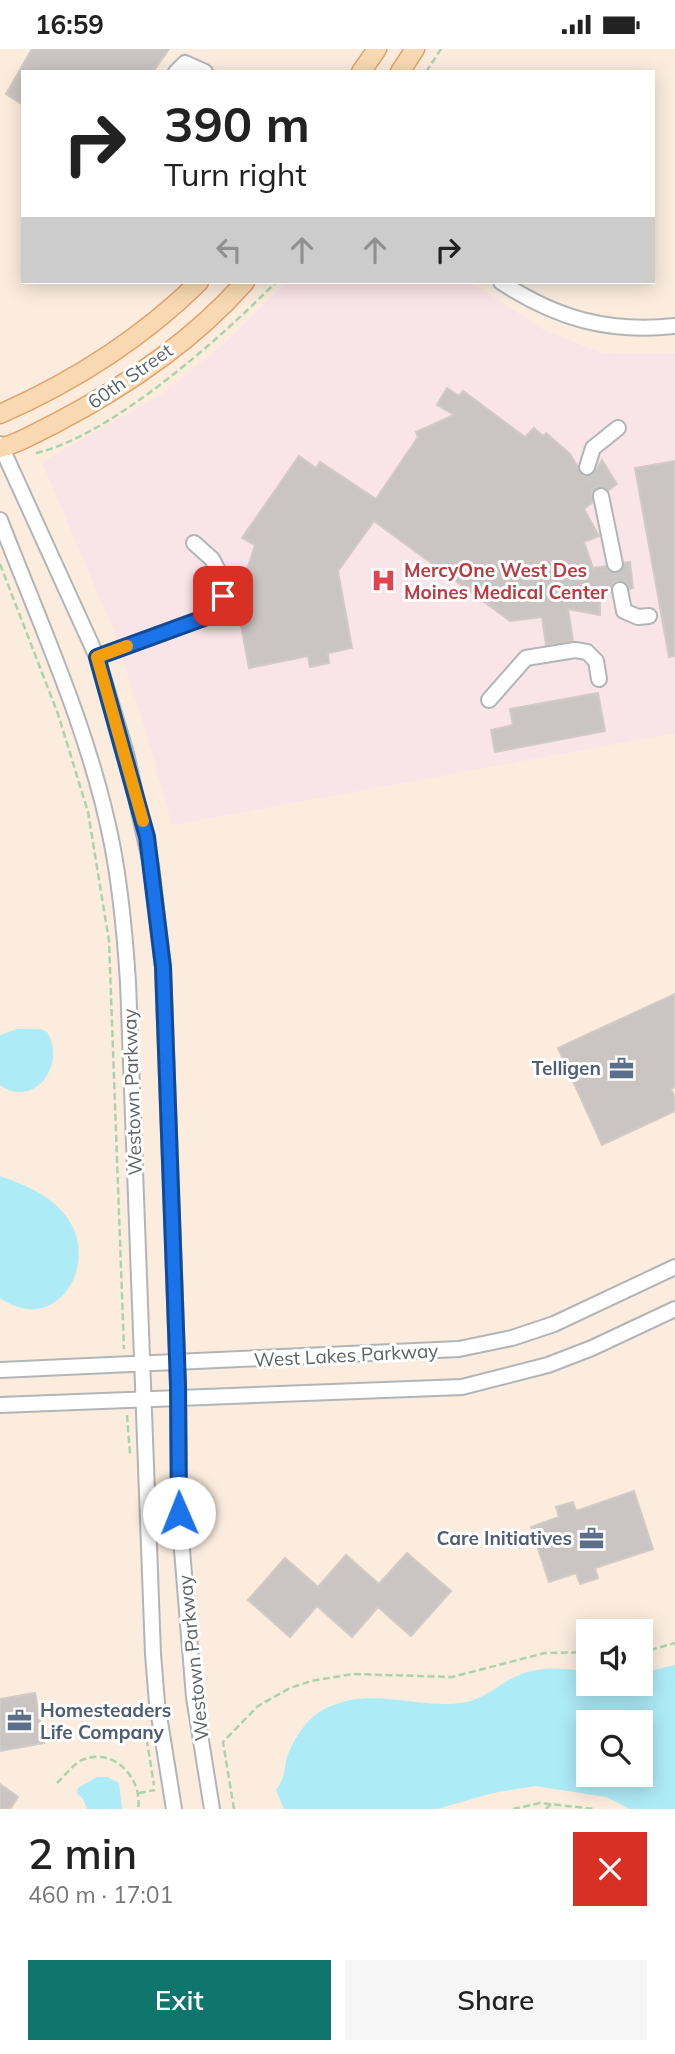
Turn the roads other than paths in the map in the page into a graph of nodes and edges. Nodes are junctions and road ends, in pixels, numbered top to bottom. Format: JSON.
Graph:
{"nodes":[{"id":1,"x":377,"y":49,"type":"edge"},
{"id":2,"x":415,"y":49,"type":"edge"},
{"id":3,"x":178,"y":70,"type":"edge"},
{"id":4,"x":201,"y":70,"type":"edge"},
{"id":5,"x":362,"y":70,"type":"edge"},
{"id":6,"x":401,"y":70,"type":"edge"},
{"id":7,"x":198,"y":284,"type":"edge"},
{"id":8,"x":243,"y":284,"type":"edge"},
{"id":9,"x":504,"y":284,"type":"edge"},
{"id":10,"x":675,"y":326,"type":"edge"},
{"id":11,"x":0,"y":414,"type":"edge"},
{"id":12,"x":618,"y":428,"type":"dead end"},
{"id":13,"x":1,"y":447,"type":"edge"},
{"id":14,"x":587,"y":467,"type":"dead end"},
{"id":15,"x":601,"y":496,"type":"tunnel mouth"},
{"id":16,"x":0,"y":520,"type":"edge"},
{"id":17,"x":194,"y":543,"type":"dead end"},
{"id":18,"x":615,"y":564,"type":"tunnel mouth"},
{"id":19,"x":220,"y":574,"type":"tunnel mouth"},
{"id":20,"x":620,"y":590,"type":"tunnel mouth"},
{"id":21,"x":223,"y":596,"type":"dead end"},
{"id":22,"x":649,"y":616,"type":"dead end"},
{"id":23,"x":97,"y":657,"type":"junction"},
{"id":24,"x":599,"y":679,"type":"dead end"},
{"id":25,"x":489,"y":700,"type":"dead end"},
{"id":26,"x":675,"y":1267,"type":"edge"},
{"id":27,"x":675,"y":1309,"type":"edge"},
{"id":28,"x":177,"y":1363,"type":"junction"},
{"id":29,"x":133,"y":1364,"type":"junction"},
{"id":30,"x":0,"y":1370,"type":"edge"},
{"id":31,"x":178,"y":1399,"type":"junction"},
{"id":32,"x":143,"y":1400,"type":"junction"},
{"id":33,"x":0,"y":1405,"type":"edge"},
{"id":34,"x":174,"y":1809,"type":"edge"},
{"id":35,"x":212,"y":1809,"type":"edge"}],
"edges":[{"from":1,"to":5,"type":"main road"},
{"from":2,"to":6,"type":"main road"},
{"from":3,"to":4,"type":"street"},
{"from":7,"to":11,"type":"main road","name":"60th Street"},
{"from":8,"to":13,"type":"main road","name":"60th Street"},
{"from":9,"to":10,"type":"street"},
{"from":12,"to":14,"type":"street"},
{"from":13,"to":23,"type":"street","name":"Westown Parkway"},
{"from":15,"to":18,"type":"street"},
{"from":16,"to":29,"type":"street","name":"Westown Parkway"},
{"from":17,"to":19,"type":"street"},
{"from":20,"to":22,"type":"street"},
{"from":21,"to":23,"type":"street"},
{"from":23,"to":28,"type":"street","name":"Westown Parkway"},
{"from":24,"to":25,"type":"street"},
{"from":26,"to":28,"type":"street","name":"West Lakes Parkway"},
{"from":27,"to":31,"type":"street","name":"West Lakes Parkway"},
{"from":28,"to":29,"type":"street","name":"West Lakes Parkway"},
{"from":28,"to":31,"type":"street","name":"Westown Parkway"},
{"from":29,"to":30,"type":"street","name":"West Lakes Parkway"},
{"from":29,"to":32,"type":"street","name":"Westown Parkway"},
{"from":31,"to":32,"type":"street","name":"West Lakes Parkway"},
{"from":31,"to":35,"type":"street","name":"Westown Parkway"},
{"from":32,"to":33,"type":"street","name":"West Lakes Parkway"},
{"from":32,"to":34,"type":"street","name":"Westown Parkway"}]}
